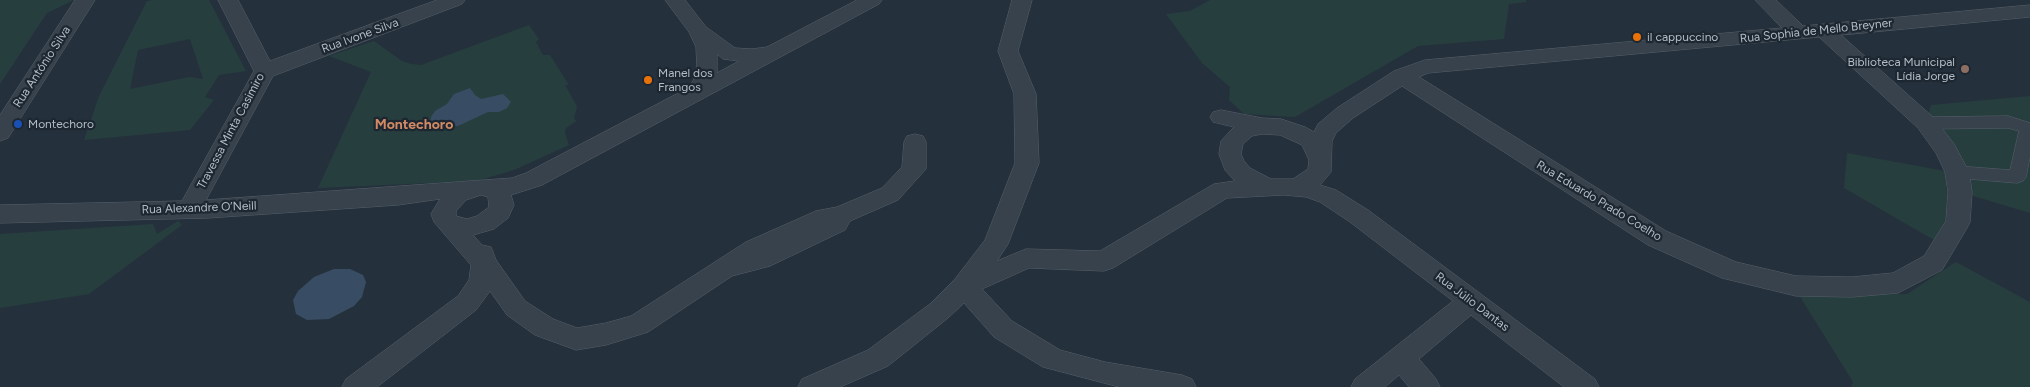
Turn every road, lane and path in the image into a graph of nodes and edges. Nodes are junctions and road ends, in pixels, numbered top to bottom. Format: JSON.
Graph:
{"nodes":[{"id":1,"x":85,"y":0,"type":"edge"},
{"id":2,"x":228,"y":0,"type":"edge"},
{"id":3,"x":455,"y":0,"type":"edge"},
{"id":4,"x":675,"y":0,"type":"edge"},
{"id":5,"x":872,"y":0,"type":"edge"},
{"id":6,"x":1022,"y":0,"type":"edge"},
{"id":7,"x":1765,"y":0,"type":"edge"},
{"id":8,"x":2030,"y":10,"type":"edge"},
{"id":9,"x":1824,"y":30,"type":"junction"},
{"id":10,"x":699,"y":31,"type":"junction"},
{"id":11,"x":1799,"y":33,"type":"junction"},
{"id":12,"x":777,"y":50,"type":"junction"},
{"id":13,"x":265,"y":71,"type":"junction"},
{"id":14,"x":1402,"y":76,"type":"junction"},
{"id":15,"x":692,"y":96,"type":"junction"},
{"id":16,"x":1345,"y":113,"type":"junction"},
{"id":17,"x":1926,"y":123,"type":"junction"},
{"id":18,"x":1272,"y":126,"type":"junction"},
{"id":19,"x":2029,"y":129,"type":"edge"},
{"id":20,"x":0,"y":133,"type":"edge"},
{"id":21,"x":915,"y":142,"type":"dead end"},
{"id":22,"x":1231,"y":148,"type":"junction"},
{"id":23,"x":1320,"y":158,"type":"junction"},
{"id":24,"x":1957,"y":172,"type":"junction"},
{"id":25,"x":1279,"y":187,"type":"junction"},
{"id":26,"x":482,"y":188,"type":"junction"},
{"id":27,"x":1222,"y":190,"type":"junction"},
{"id":28,"x":398,"y":196,"type":"junction"},
{"id":29,"x":190,"y":208,"type":"junction"},
{"id":30,"x":0,"y":214,"type":"edge"},
{"id":31,"x":1359,"y":216,"type":"junction"},
{"id":32,"x":494,"y":217,"type":"junction"},
{"id":33,"x":445,"y":218,"type":"junction"},
{"id":34,"x":484,"y":263,"type":"junction"},
{"id":35,"x":964,"y":286,"type":"junction"},
{"id":36,"x":508,"y":297,"type":"junction"},
{"id":37,"x":1471,"y":302,"type":"junction"},
{"id":38,"x":467,"y":304,"type":"junction"},
{"id":39,"x":1401,"y":358,"type":"junction"},
{"id":40,"x":356,"y":387,"type":"edge"},
{"id":41,"x":812,"y":387,"type":"edge"},
{"id":42,"x":1182,"y":387,"type":"edge"},
{"id":43,"x":1365,"y":387,"type":"edge"},
{"id":44,"x":1426,"y":387,"type":"edge"},
{"id":45,"x":1585,"y":387,"type":"edge"}],
"edges":[{"from":1,"to":20,"type":"street","name":"Rua António Silva"},
{"from":2,"to":13,"type":"street","name":"Travessa Minta Casimiro"},
{"from":3,"to":13,"type":"street","name":"Rua Ivone Silva"},
{"from":4,"to":10,"type":"street"},
{"from":5,"to":12,"type":"street"},
{"from":6,"to":35,"type":"street"},
{"from":7,"to":11,"type":"street"},
{"from":8,"to":9,"type":"street","name":"Rua Sophia de Mello Breyner"},
{"from":9,"to":11,"type":"street","name":"Rua Sophia de Mello Breyner"},
{"from":9,"to":17,"type":"street","name":"Rua Eduardo Prado Coelho"},
{"from":10,"to":12,"type":"street"},
{"from":10,"to":15,"type":"street"},
{"from":11,"to":14,"type":"street","name":"Rua Sophia de Mello Breyner"},
{"from":12,"to":15,"type":"street","name":"Rua Alexandre O’Neill"},
{"from":13,"to":29,"type":"street","name":"Travessa Minta Casimiro"},
{"from":14,"to":16,"type":"street","name":"Rua Sophia de Mello Breyner"},
{"from":14,"to":24,"type":"street","name":"Rua Eduardo Prado Coelho"},
{"from":15,"to":26,"type":"street","name":"Rua Alexandre O’Neill"},
{"from":16,"to":18,"type":"street","name":"Rua Sophia de Mello Breyner"},
{"from":16,"to":23,"type":"street","name":"Rua Sophia de Mello Breyner"},
{"from":17,"to":19,"type":"street"},
{"from":17,"to":24,"type":"street","name":"Rua Eduardo Prado Coelho"},
{"from":18,"to":22,"type":"street","name":"Rua Sophia de Mello Breyner"},
{"from":18,"to":23,"type":"street"},
{"from":19,"to":24,"type":"street"},
{"from":21,"to":36,"type":"street"},
{"from":22,"to":25,"type":"street"},
{"from":22,"to":27,"type":"street"},
{"from":23,"to":25,"type":"street","name":"Rua Sophia de Mello Breyner"},
{"from":23,"to":31,"type":"street","name":"Rua Júlio Dantas"},
{"from":25,"to":27,"type":"street","name":"Rua Sophia de Mello Breyner"},
{"from":25,"to":31,"type":"street","name":"Rua Júlio Dantas"},
{"from":26,"to":28,"type":"street","name":"Rua Alexandre O’Neill"},
{"from":26,"to":32,"type":"street"},
{"from":26,"to":33,"type":"street"},
{"from":27,"to":35,"type":"street","name":"Rua Sophia de Mello Breyner"},
{"from":28,"to":29,"type":"street","name":"Rua Alexandre O’Neill"},
{"from":28,"to":33,"type":"street","name":"Rua Alexandre O’Neill"},
{"from":29,"to":30,"type":"street","name":"Rua Alexandre O’Neill"},
{"from":31,"to":37,"type":"street","name":"Rua Júlio Dantas"},
{"from":32,"to":33,"type":"street"},
{"from":32,"to":34,"type":"street"},
{"from":33,"to":34,"type":"street"},
{"from":34,"to":36,"type":"street"},
{"from":34,"to":38,"type":"street"},
{"from":35,"to":41,"type":"street","name":"Rua Sophia de Mello Breyner"},
{"from":35,"to":42,"type":"street"},
{"from":36,"to":38,"type":"street"},
{"from":37,"to":39,"type":"street"},
{"from":37,"to":45,"type":"street","name":"Rua Júlio Dantas"},
{"from":38,"to":40,"type":"street"},
{"from":39,"to":43,"type":"street"},
{"from":39,"to":44,"type":"street"}]}
